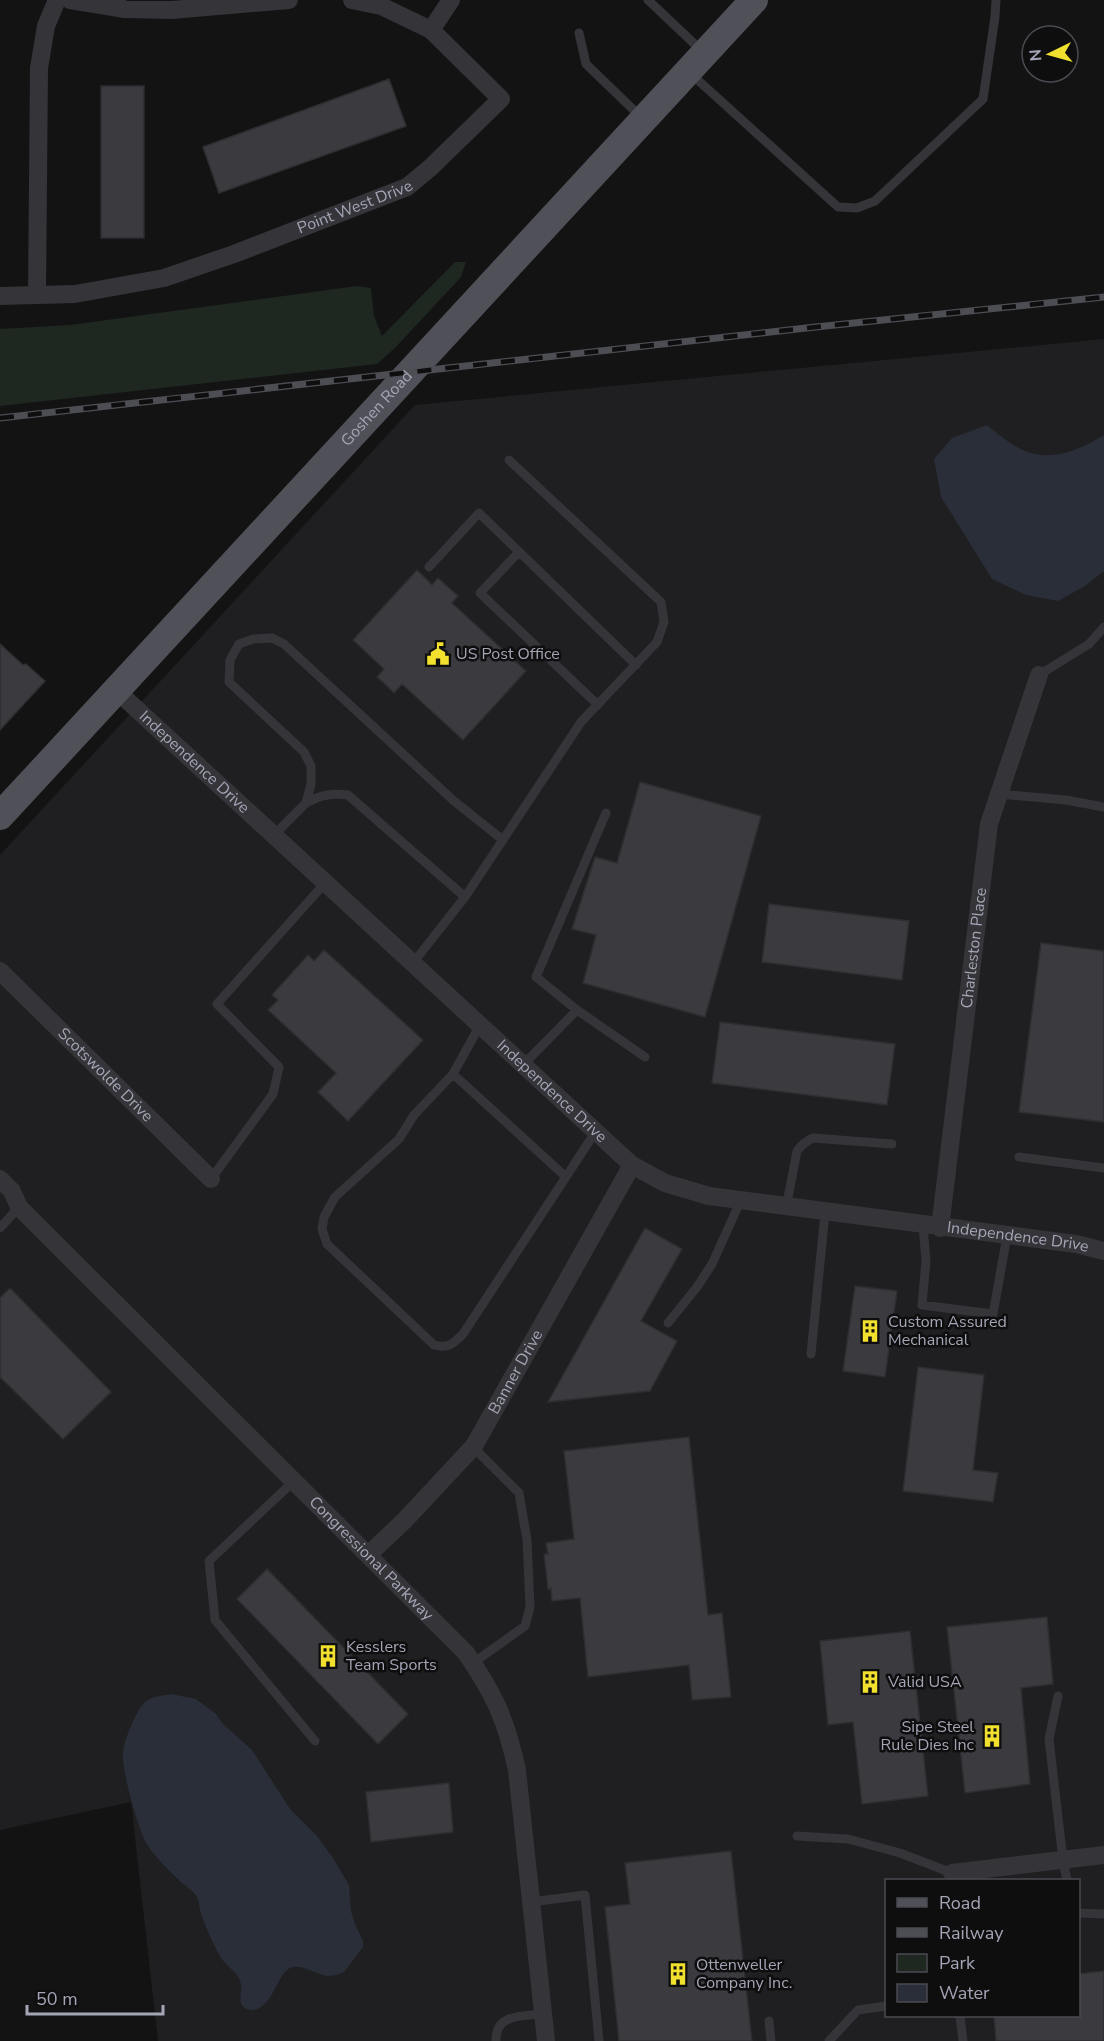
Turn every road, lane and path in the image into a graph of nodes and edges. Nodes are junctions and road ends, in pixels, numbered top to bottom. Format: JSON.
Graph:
{"nodes":[{"id":1,"x":57,"y":0,"type":"edge"},
{"id":2,"x":70,"y":0,"type":"edge"},
{"id":3,"x":289,"y":0,"type":"edge"},
{"id":4,"x":352,"y":0,"type":"edge"},
{"id":5,"x":451,"y":0,"type":"edge"},
{"id":6,"x":648,"y":0,"type":"edge"},
{"id":7,"x":754,"y":0,"type":"edge"},
{"id":8,"x":996,"y":0,"type":"edge"},
{"id":9,"x":194,"y":4,"type":"edge"},
{"id":10,"x":430,"y":30,"type":"junction"},
{"id":11,"x":579,"y":33,"type":"dead end"},
{"id":12,"x":696,"y":62,"type":"junction"},
{"id":13,"x":643,"y":120,"type":"junction"},
{"id":14,"x":37,"y":295,"type":"junction"},
{"id":15,"x":0,"y":296,"type":"edge"},
{"id":16,"x":509,"y":460,"type":"dead end"},
{"id":17,"x":519,"y":552,"type":"junction"},
{"id":18,"x":429,"y":567,"type":"dead end"},
{"id":19,"x":1104,"y":627,"type":"edge"},
{"id":20,"x":636,"y":665,"type":"junction"},
{"id":21,"x":1039,"y":675,"type":"joint"},
{"id":22,"x":117,"y":691,"type":"junction"},
{"id":23,"x":598,"y":705,"type":"junction"},
{"id":24,"x":999,"y":794,"type":"junction"},
{"id":25,"x":306,"y":803,"type":"junction"},
{"id":26,"x":1104,"y":807,"type":"edge"},
{"id":27,"x":606,"y":813,"type":"dead end"},
{"id":28,"x":0,"y":816,"type":"edge"},
{"id":29,"x":274,"y":835,"type":"junction"},
{"id":30,"x":503,"y":840,"type":"junction"},
{"id":31,"x":325,"y":883,"type":"junction"},
{"id":32,"x":465,"y":897,"type":"junction"},
{"id":33,"x":412,"y":963,"type":"junction"},
{"id":34,"x":0,"y":971,"type":"edge"},
{"id":35,"x":577,"y":1010,"type":"junction"},
{"id":36,"x":480,"y":1025,"type":"junction"},
{"id":37,"x":645,"y":1057,"type":"dead end"},
{"id":38,"x":524,"y":1064,"type":"junction"},
{"id":39,"x":453,"y":1074,"type":"junction"},
{"id":40,"x":596,"y":1131,"type":"junction"},
{"id":41,"x":892,"y":1144,"type":"dead end"},
{"id":42,"x":1019,"y":1157,"type":"dead end"},
{"id":43,"x":632,"y":1165,"type":"junction"},
{"id":44,"x":1104,"y":1168,"type":"edge"},
{"id":45,"x":566,"y":1177,"type":"junction"},
{"id":46,"x":0,"y":1179,"type":"edge"},
{"id":47,"x":211,"y":1179,"type":"joint"},
{"id":48,"x":0,"y":1200,"type":"edge"},
{"id":49,"x":740,"y":1202,"type":"junction"},
{"id":50,"x":19,"y":1207,"type":"junction"},
{"id":51,"x":786,"y":1208,"type":"junction"},
{"id":52,"x":825,"y":1213,"type":"junction"},
{"id":53,"x":931,"y":1227,"type":"junction"},
{"id":54,"x":0,"y":1228,"type":"edge"},
{"id":55,"x":1007,"y":1236,"type":"junction"},
{"id":56,"x":1104,"y":1251,"type":"edge"},
{"id":57,"x":668,"y":1323,"type":"dead end"},
{"id":58,"x":811,"y":1354,"type":"dead end"},
{"id":59,"x":473,"y":1447,"type":"junction"},
{"id":60,"x":294,"y":1481,"type":"junction"},
{"id":61,"x":368,"y":1555,"type":"junction"},
{"id":62,"x":473,"y":1663,"type":"junction"},
{"id":63,"x":1058,"y":1696,"type":"dead end"},
{"id":64,"x":315,"y":1741,"type":"dead end"},
{"id":65,"x":796,"y":1836,"type":"dead end"},
{"id":66,"x":1104,"y":1855,"type":"edge"},
{"id":67,"x":1062,"y":1860,"type":"junction"},
{"id":68,"x":952,"y":1873,"type":"joint"},
{"id":69,"x":1067,"y":1879,"type":"edge"},
{"id":70,"x":531,"y":1902,"type":"junction"},
{"id":71,"x":1080,"y":1913,"type":"edge"},
{"id":72,"x":1104,"y":1914,"type":"edge"},
{"id":73,"x":885,"y":2006,"type":"edge"},
{"id":74,"x":543,"y":2014,"type":"junction"},
{"id":75,"x":960,"y":2017,"type":"edge"},
{"id":76,"x":769,"y":2021,"type":"dead end"},
{"id":77,"x":495,"y":2041,"type":"edge"},
{"id":78,"x":546,"y":2041,"type":"edge"},
{"id":79,"x":599,"y":2041,"type":"edge"},
{"id":80,"x":771,"y":2041,"type":"edge"},
{"id":81,"x":829,"y":2041,"type":"edge"},
{"id":82,"x":963,"y":2041,"type":"edge"}],
"edges":[{"from":1,"to":14,"type":"street"},
{"from":2,"to":9,"type":"street"},
{"from":3,"to":9,"type":"street"},
{"from":4,"to":10,"type":"street","name":"Point West Drive"},
{"from":5,"to":10,"type":"street"},
{"from":6,"to":12,"type":"lane"},
{"from":7,"to":12,"type":"main road","name":"Goshen Road"},
{"from":8,"to":12,"type":"lane"},
{"from":10,"to":14,"type":"street","name":"Point West Drive"},
{"from":11,"to":13,"type":"lane"},
{"from":12,"to":13,"type":"main road","name":"Goshen Road"},
{"from":13,"to":22,"type":"main road","name":"Goshen Road"},
{"from":14,"to":15,"type":"street","name":"Point West Drive"},
{"from":16,"to":20,"type":"lane"},
{"from":17,"to":18,"type":"lane"},
{"from":17,"to":20,"type":"lane"},
{"from":17,"to":23,"type":"lane"},
{"from":19,"to":21,"type":"lane"},
{"from":20,"to":23,"type":"lane"},
{"from":21,"to":24,"type":"street","name":"Charleston Place"},
{"from":22,"to":28,"type":"main road","name":"Goshen Road"},
{"from":22,"to":29,"type":"street","name":"Independence Drive"},
{"from":23,"to":30,"type":"lane"},
{"from":24,"to":26,"type":"lane"},
{"from":24,"to":53,"type":"street","name":"Charleston Place"},
{"from":25,"to":29,"type":"lane"},
{"from":25,"to":30,"type":"lane"},
{"from":25,"to":32,"type":"lane"},
{"from":27,"to":35,"type":"lane"},
{"from":29,"to":31,"type":"street","name":"Independence Drive"},
{"from":30,"to":32,"type":"lane"},
{"from":31,"to":33,"type":"street","name":"Independence Drive"},
{"from":31,"to":47,"type":"lane"},
{"from":32,"to":33,"type":"lane"},
{"from":33,"to":36,"type":"street","name":"Independence Drive"},
{"from":34,"to":47,"type":"street","name":"Scotswolde Drive"},
{"from":35,"to":37,"type":"lane"},
{"from":35,"to":38,"type":"lane"},
{"from":36,"to":38,"type":"street","name":"Independence Drive"},
{"from":36,"to":39,"type":"lane"},
{"from":38,"to":40,"type":"street","name":"Independence Drive"},
{"from":39,"to":45,"type":"lane"},
{"from":39,"to":45,"type":"lane"},
{"from":40,"to":43,"type":"street","name":"Independence Drive"},
{"from":40,"to":45,"type":"lane"},
{"from":41,"to":51,"type":"lane"},
{"from":42,"to":44,"type":"lane"},
{"from":43,"to":49,"type":"street","name":"Independence Drive"},
{"from":43,"to":59,"type":"street","name":"Banner Drive"},
{"from":46,"to":50,"type":"street","name":"Congressional Parkway"},
{"from":48,"to":50,"type":"street","name":"Congressional Parkway"},
{"from":49,"to":51,"type":"street","name":"Independence Drive"},
{"from":49,"to":57,"type":"lane"},
{"from":50,"to":54,"type":"lane"},
{"from":50,"to":60,"type":"street","name":"Congressional Parkway"},
{"from":51,"to":52,"type":"street","name":"Independence Drive"},
{"from":52,"to":53,"type":"street","name":"Independence Drive"},
{"from":52,"to":58,"type":"lane"},
{"from":53,"to":55,"type":"street","name":"Independence Drive"},
{"from":53,"to":55,"type":"lane"},
{"from":55,"to":56,"type":"street","name":"Independence Drive"},
{"from":59,"to":61,"type":"street","name":"Banner Drive"},
{"from":59,"to":62,"type":"lane"},
{"from":60,"to":61,"type":"street","name":"Congressional Parkway"},
{"from":60,"to":64,"type":"lane"},
{"from":61,"to":62,"type":"street","name":"Congressional Parkway"},
{"from":62,"to":70,"type":"street","name":"Congressional Parkway"},
{"from":63,"to":67,"type":"lane"},
{"from":65,"to":68,"type":"lane"},
{"from":66,"to":67,"type":"street"},
{"from":67,"to":68,"type":"street"},
{"from":67,"to":69,"type":"lane"},
{"from":70,"to":74,"type":"street","name":"Congressional Parkway"},
{"from":70,"to":79,"type":"lane"},
{"from":71,"to":72,"type":"lane"},
{"from":73,"to":81,"type":"lane"},
{"from":74,"to":77,"type":"lane"},
{"from":74,"to":78,"type":"street","name":"Congressional Parkway"},
{"from":75,"to":82,"type":"lane"},
{"from":76,"to":80,"type":"lane"}]}
